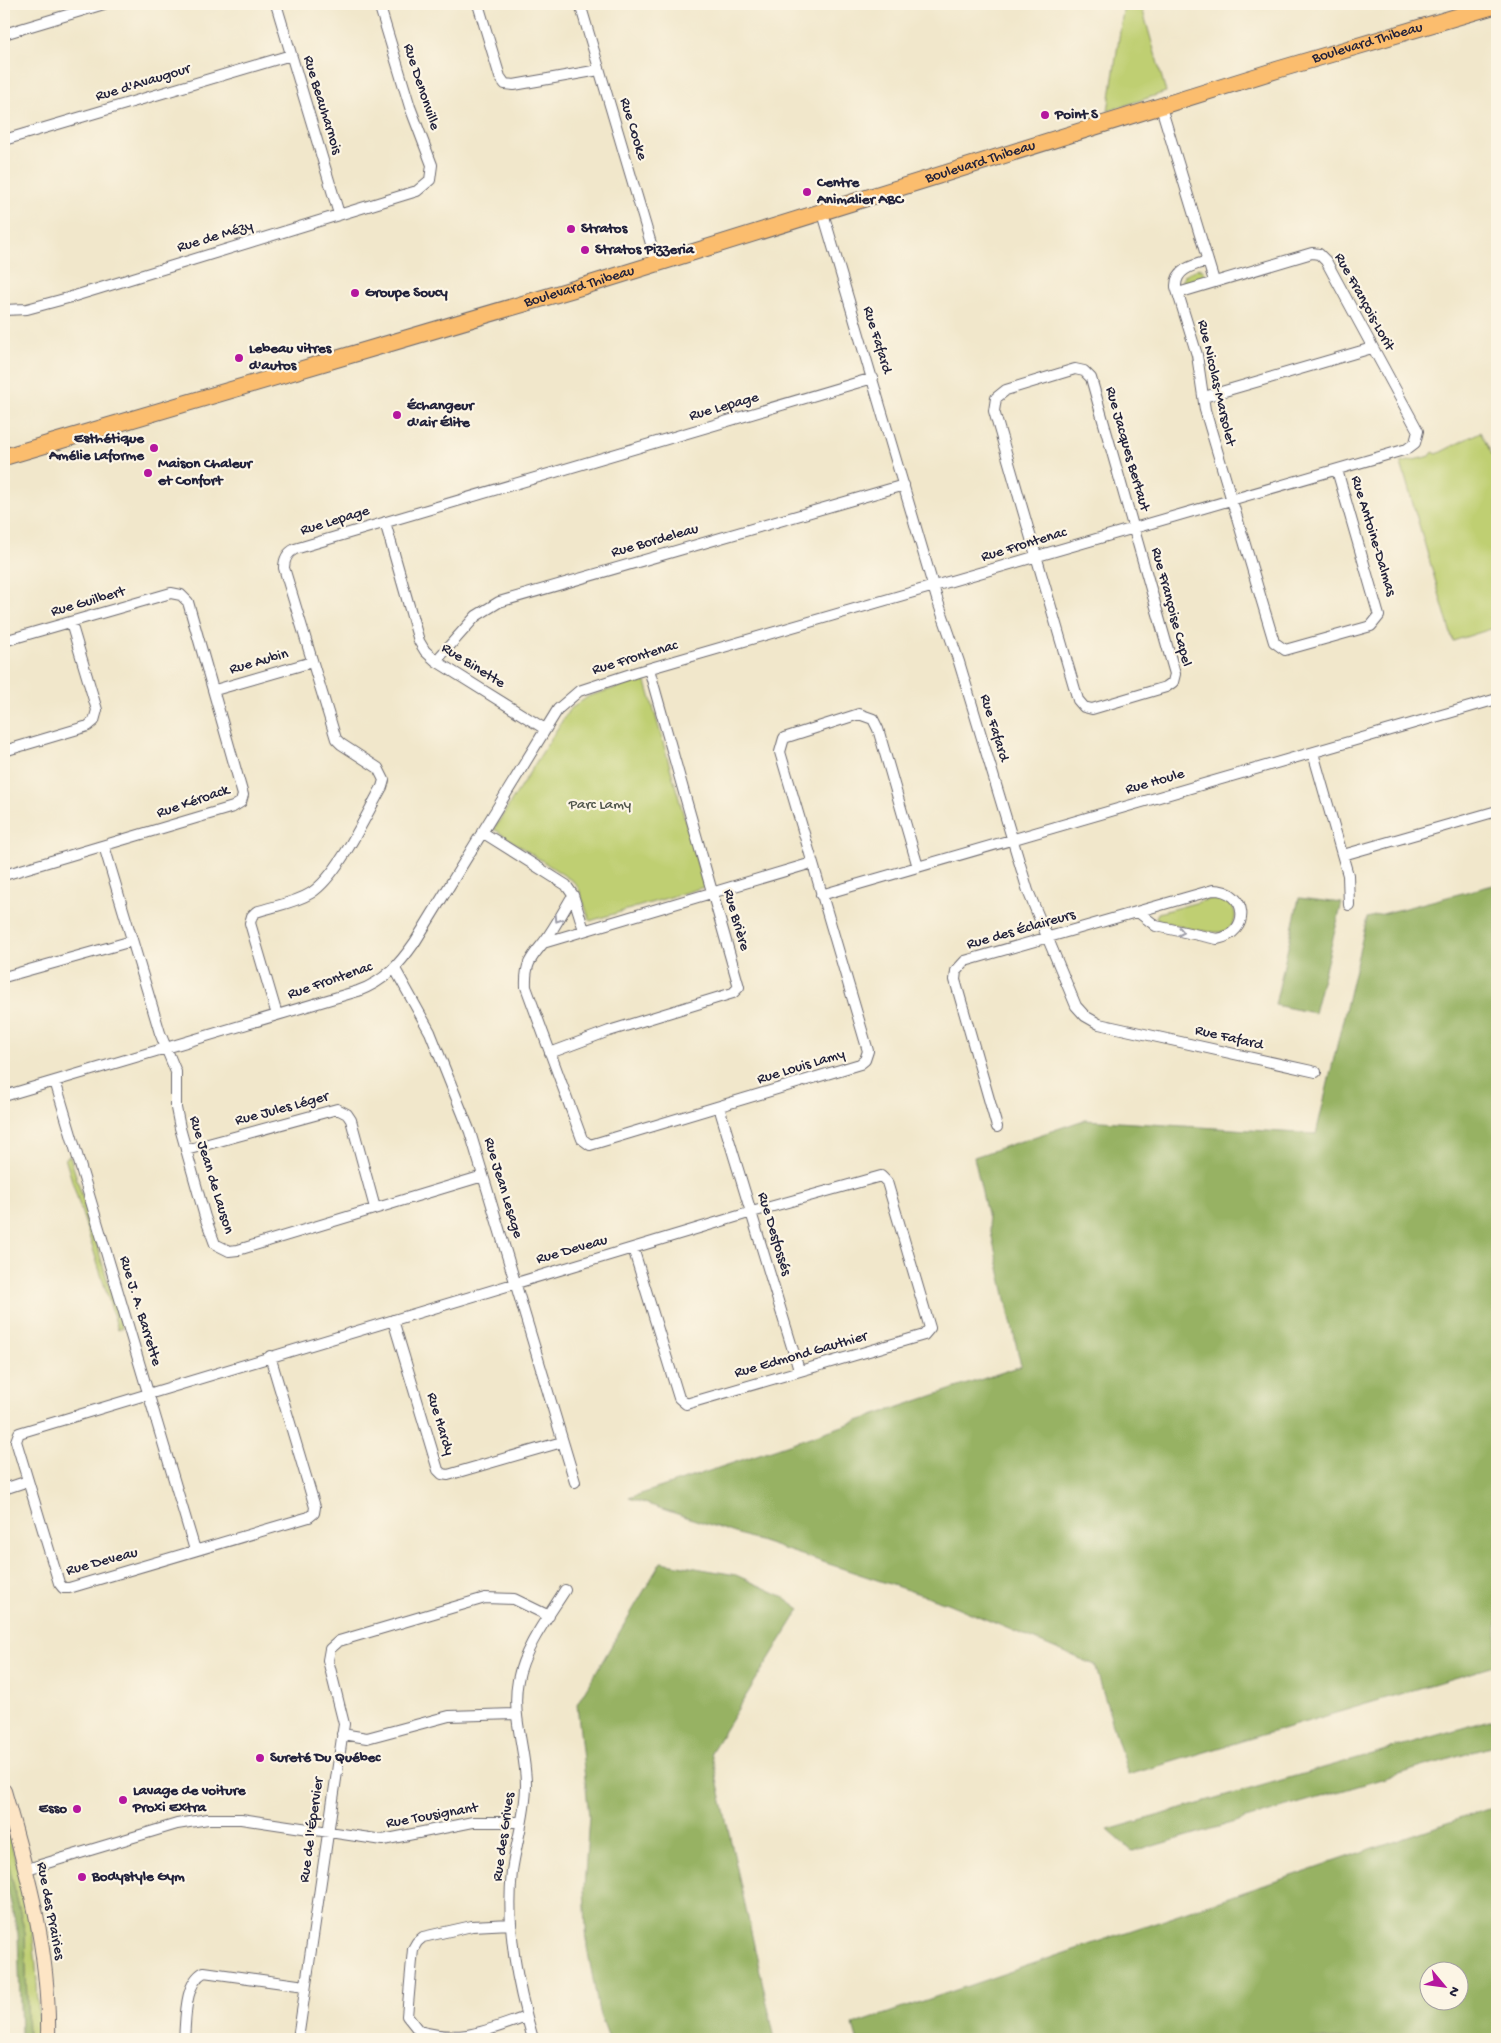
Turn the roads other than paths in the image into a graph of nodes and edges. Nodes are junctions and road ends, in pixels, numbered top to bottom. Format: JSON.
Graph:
{"nodes":[{"id":1,"x":104,"y":4,"type":"edge"},
{"id":2,"x":276,"y":4,"type":"edge"},
{"id":3,"x":379,"y":4,"type":"edge"},
{"id":4,"x":478,"y":4,"type":"edge"},
{"id":5,"x":580,"y":4,"type":"edge"},
{"id":6,"x":1497,"y":5,"type":"edge"},
{"id":7,"x":4,"y":34,"type":"edge"},
{"id":8,"x":291,"y":55,"type":"junction"},
{"id":9,"x":599,"y":70,"type":"junction"},
{"id":10,"x":1161,"y":107,"type":"junction"},
{"id":11,"x":4,"y":140,"type":"edge"},
{"id":12,"x":430,"y":180,"type":"joint"},
{"id":13,"x":823,"y":213,"type":"junction"},
{"id":14,"x":339,"y":214,"type":"junction"},
{"id":15,"x":1208,"y":261,"type":"junction"},
{"id":16,"x":658,"y":264,"type":"junction"},
{"id":17,"x":1214,"y":281,"type":"junction"},
{"id":18,"x":1178,"y":293,"type":"junction"},
{"id":19,"x":4,"y":310,"type":"edge"},
{"id":20,"x":1372,"y":348,"type":"junction"},
{"id":21,"x":873,"y":378,"type":"junction"},
{"id":22,"x":1204,"y":397,"type":"junction"},
{"id":23,"x":1416,"y":443,"type":"joint"},
{"id":24,"x":4,"y":457,"type":"edge"},
{"id":25,"x":1337,"y":470,"type":"junction"},
{"id":26,"x":904,"y":485,"type":"junction"},
{"id":27,"x":1231,"y":500,"type":"junction"},
{"id":28,"x":385,"y":522,"type":"junction"},
{"id":29,"x":1134,"y":528,"type":"junction"},
{"id":30,"x":1037,"y":557,"type":"junction"},
{"id":31,"x":934,"y":587,"type":"junction"},
{"id":32,"x":181,"y":596,"type":"joint"},
{"id":33,"x":71,"y":623,"type":"junction"},
{"id":34,"x":5,"y":637,"type":"edge"},
{"id":35,"x":436,"y":661,"type":"junction"},
{"id":36,"x":312,"y":662,"type":"junction"},
{"id":37,"x":649,"y":669,"type":"junction"},
{"id":38,"x":214,"y":690,"type":"junction"},
{"id":39,"x":1497,"y":699,"type":"edge"},
{"id":40,"x":545,"y":728,"type":"junction"},
{"id":41,"x":4,"y":752,"type":"edge"},
{"id":42,"x":1313,"y":753,"type":"junction"},
{"id":43,"x":1497,"y":810,"type":"edge"},
{"id":44,"x":482,"y":832,"type":"junction"},
{"id":45,"x":1012,"y":840,"type":"junction"},
{"id":46,"x":104,"y":846,"type":"junction"},
{"id":47,"x":1343,"y":855,"type":"junction"},
{"id":48,"x":812,"y":863,"type":"junction"},
{"id":49,"x":918,"y":867,"type":"junction"},
{"id":50,"x":4,"y":875,"type":"edge"},
{"id":51,"x":713,"y":893,"type":"junction"},
{"id":52,"x":573,"y":895,"type":"junction"},
{"id":53,"x":821,"y":895,"type":"junction"},
{"id":54,"x":1350,"y":905,"type":"dead end"},
{"id":55,"x":1138,"y":912,"type":"junction"},
{"id":56,"x":584,"y":930,"type":"junction"},
{"id":57,"x":1048,"y":937,"type":"junction"},
{"id":58,"x":132,"y":941,"type":"junction"},
{"id":59,"x":543,"y":943,"type":"junction"},
{"id":60,"x":395,"y":969,"type":"junction"},
{"id":61,"x":4,"y":978,"type":"edge"},
{"id":62,"x":277,"y":1015,"type":"junction"},
{"id":63,"x":166,"y":1047,"type":"junction"},
{"id":64,"x":550,"y":1053,"type":"junction"},
{"id":65,"x":1316,"y":1072,"type":"dead end"},
{"id":66,"x":55,"y":1081,"type":"junction"},
{"id":67,"x":4,"y":1096,"type":"edge"},
{"id":68,"x":720,"y":1107,"type":"junction"},
{"id":69,"x":997,"y":1127,"type":"dead end"},
{"id":70,"x":186,"y":1150,"type":"junction"},
{"id":71,"x":483,"y":1176,"type":"junction"},
{"id":72,"x":883,"y":1176,"type":"joint"},
{"id":73,"x":375,"y":1208,"type":"junction"},
{"id":74,"x":752,"y":1212,"type":"junction"},
{"id":75,"x":633,"y":1248,"type":"junction"},
{"id":76,"x":516,"y":1282,"type":"junction"},
{"id":77,"x":393,"y":1320,"type":"junction"},
{"id":78,"x":270,"y":1356,"type":"junction"},
{"id":79,"x":799,"y":1370,"type":"junction"},
{"id":80,"x":148,"y":1392,"type":"junction"},
{"id":81,"x":562,"y":1442,"type":"junction"},
{"id":82,"x":28,"y":1482,"type":"junction"},
{"id":83,"x":574,"y":1482,"type":"dead end"},
{"id":84,"x":4,"y":1489,"type":"edge"},
{"id":85,"x":195,"y":1550,"type":"junction"},
{"id":86,"x":565,"y":1590,"type":"dead end"},
{"id":87,"x":549,"y":1616,"type":"junction"},
{"id":88,"x":515,"y":1714,"type":"junction"},
{"id":89,"x":342,"y":1734,"type":"junction"},
{"id":90,"x":4,"y":1791,"type":"edge"},
{"id":91,"x":520,"y":1822,"type":"junction"},
{"id":92,"x":327,"y":1831,"type":"junction"},
{"id":93,"x":27,"y":1869,"type":"junction"},
{"id":94,"x":511,"y":1924,"type":"junction"},
{"id":95,"x":305,"y":1986,"type":"junction"},
{"id":96,"x":526,"y":2018,"type":"junction"},
{"id":97,"x":48,"y":2039,"type":"edge"},
{"id":98,"x":184,"y":2039,"type":"edge"},
{"id":99,"x":298,"y":2039,"type":"edge"},
{"id":100,"x":533,"y":2039,"type":"edge"}],
"edges":[{"from":1,"to":7,"type":"street"},
{"from":2,"to":8,"type":"street","name":"Rue Beauharnois"},
{"from":3,"to":12,"type":"street","name":"Rue Denonville"},
{"from":4,"to":9,"type":"street"},
{"from":5,"to":9,"type":"street","name":"Rue Cooke"},
{"from":6,"to":10,"type":"main road","name":"Boulevard Thibeau"},
{"from":8,"to":11,"type":"street","name":"Rue d'Avaugour"},
{"from":8,"to":14,"type":"street","name":"Rue Beauharnois"},
{"from":9,"to":16,"type":"street","name":"Rue Cooke"},
{"from":10,"to":13,"type":"main road","name":"Boulevard Thibeau"},
{"from":10,"to":15,"type":"street"},
{"from":12,"to":14,"type":"street","name":"Rue de Mézy"},
{"from":13,"to":16,"type":"main road","name":"Boulevard Thibeau"},
{"from":13,"to":21,"type":"street","name":"Rue Fafard"},
{"from":14,"to":19,"type":"street","name":"Rue de Mézy"},
{"from":15,"to":17,"type":"street"},
{"from":15,"to":18,"type":"street"},
{"from":16,"to":24,"type":"main road","name":"Boulevard Thibeau"},
{"from":17,"to":18,"type":"street","name":"Rue François-Lorit"},
{"from":17,"to":20,"type":"street","name":"Rue François-Lorit"},
{"from":18,"to":22,"type":"street","name":"Rue Nicolas-Marsolet"},
{"from":20,"to":22,"type":"street"},
{"from":20,"to":23,"type":"street","name":"Rue François-Lorit"},
{"from":21,"to":26,"type":"street","name":"Rue Fafard"},
{"from":21,"to":28,"type":"street","name":"Rue Lepage"},
{"from":22,"to":27,"type":"street","name":"Rue Nicolas-Marsolet"},
{"from":23,"to":25,"type":"street","name":"Rue Frontenac"},
{"from":25,"to":27,"type":"street","name":"Rue Frontenac"},
{"from":25,"to":27,"type":"street","name":"Rue Antoine-Dalmas"},
{"from":26,"to":31,"type":"street","name":"Rue Fafard"},
{"from":26,"to":35,"type":"street","name":"Rue Bordeleau"},
{"from":27,"to":29,"type":"street","name":"Rue Frontenac"},
{"from":28,"to":35,"type":"street","name":"Rue Binette"},
{"from":28,"to":36,"type":"street","name":"Rue Lepage"},
{"from":29,"to":30,"type":"street","name":"Rue Frontenac"},
{"from":29,"to":30,"type":"street","name":"Rue Françoise Capel"},
{"from":29,"to":30,"type":"street","name":"Rue Jacques Bertaut"},
{"from":30,"to":31,"type":"street","name":"Rue Frontenac"},
{"from":31,"to":37,"type":"street","name":"Rue Frontenac"},
{"from":31,"to":45,"type":"street","name":"Rue Fafard"},
{"from":32,"to":33,"type":"street","name":"Rue Guilbert"},
{"from":32,"to":38,"type":"street","name":"Rue Kéroack"},
{"from":33,"to":34,"type":"street","name":"Rue Guilbert"},
{"from":33,"to":41,"type":"street"},
{"from":35,"to":40,"type":"street","name":"Rue Binette"},
{"from":36,"to":38,"type":"street","name":"Rue Aubin"},
{"from":36,"to":62,"type":"street","name":"Rue Lepage"},
{"from":37,"to":40,"type":"street","name":"Rue Frontenac"},
{"from":37,"to":51,"type":"street","name":"Rue Brière"},
{"from":38,"to":46,"type":"street","name":"Rue Kéroack"},
{"from":39,"to":42,"type":"street","name":"Rue Houle"},
{"from":40,"to":44,"type":"street","name":"Rue Frontenac"},
{"from":42,"to":45,"type":"street","name":"Rue Houle"},
{"from":42,"to":47,"type":"street"},
{"from":43,"to":47,"type":"street"},
{"from":44,"to":52,"type":"street"},
{"from":44,"to":60,"type":"street","name":"Rue Frontenac"},
{"from":45,"to":49,"type":"street","name":"Rue Houle"},
{"from":45,"to":57,"type":"street","name":"Rue Fafard"},
{"from":46,"to":50,"type":"street","name":"Rue Kéroack"},
{"from":46,"to":58,"type":"street","name":"Rue Jean de Lauson"},
{"from":47,"to":54,"type":"street"},
{"from":48,"to":49,"type":"street","name":"Rue Louis Lamy"},
{"from":48,"to":51,"type":"street"},
{"from":48,"to":53,"type":"street","name":"Rue Louis Lamy"},
{"from":49,"to":53,"type":"street","name":"Rue Houle"},
{"from":51,"to":56,"type":"street"},
{"from":51,"to":64,"type":"street","name":"Rue Brière"},
{"from":52,"to":56,"type":"street"},
{"from":52,"to":59,"type":"street","name":"Rue Louis Lamy","one_way":true},
{"from":53,"to":68,"type":"street","name":"Rue Louis Lamy"},
{"from":55,"to":55,"type":"street","name":"Rue des Éclaireurs","one_way":true},
{"from":55,"to":57,"type":"street","name":"Rue des Éclaireurs"},
{"from":56,"to":59,"type":"street"},
{"from":57,"to":65,"type":"street","name":"Rue Fafard"},
{"from":57,"to":69,"type":"street","name":"Rue des Éclaireurs"},
{"from":58,"to":61,"type":"street"},
{"from":58,"to":63,"type":"street","name":"Rue Jean de Lauson"},
{"from":59,"to":64,"type":"street","name":"Rue Louis Lamy"},
{"from":60,"to":62,"type":"street","name":"Rue Frontenac"},
{"from":60,"to":71,"type":"street","name":"Rue Jean Lesage"},
{"from":62,"to":63,"type":"street","name":"Rue Frontenac"},
{"from":63,"to":66,"type":"street","name":"Rue Frontenac"},
{"from":63,"to":70,"type":"street","name":"Rue Jean de Lauson"},
{"from":64,"to":68,"type":"street","name":"Rue Louis Lamy"},
{"from":66,"to":67,"type":"street","name":"Rue Frontenac"},
{"from":66,"to":80,"type":"street","name":"Rue J. A. Barrette"},
{"from":68,"to":74,"type":"street","name":"Rue Desfossés"},
{"from":70,"to":73,"type":"street","name":"Rue Jules Léger"},
{"from":70,"to":73,"type":"street","name":"Rue Jean de Lauson"},
{"from":71,"to":73,"type":"street","name":"Rue Jean de Lauson"},
{"from":71,"to":76,"type":"street","name":"Rue Jean Lesage"},
{"from":72,"to":74,"type":"street","name":"Rue Deveau"},
{"from":72,"to":79,"type":"street","name":"Rue Edmond Gauthier"},
{"from":74,"to":75,"type":"street","name":"Rue Deveau"},
{"from":74,"to":79,"type":"street","name":"Rue Desfossés"},
{"from":75,"to":76,"type":"street","name":"Rue Deveau"},
{"from":75,"to":79,"type":"street","name":"Rue Edmond Gauthier"},
{"from":76,"to":77,"type":"street","name":"Rue Deveau"},
{"from":76,"to":81,"type":"street","name":"Rue Jean Lesage"},
{"from":77,"to":78,"type":"street","name":"Rue Deveau"},
{"from":77,"to":81,"type":"street","name":"Rue Hardy"},
{"from":78,"to":80,"type":"street","name":"Rue Deveau"},
{"from":78,"to":85,"type":"street","name":"Rue Deveau"},
{"from":80,"to":82,"type":"street","name":"Rue Deveau"},
{"from":80,"to":85,"type":"street","name":"Rue J. A. Barrette"},
{"from":81,"to":83,"type":"street","name":"Rue Jean Lesage"},
{"from":82,"to":84,"type":"street"},
{"from":82,"to":85,"type":"street","name":"Rue Deveau"},
{"from":86,"to":87,"type":"street","name":"Rue des Grives"},
{"from":87,"to":88,"type":"street","name":"Rue des Grives"},
{"from":87,"to":89,"type":"street","name":"Rue de l'Épervier"},
{"from":88,"to":89,"type":"street"},
{"from":88,"to":91,"type":"street","name":"Rue des Grives"},
{"from":89,"to":92,"type":"street","name":"Rue de l'Épervier"},
{"from":90,"to":93,"type":"main road","name":"Rue des Prairies"},
{"from":91,"to":92,"type":"street","name":"Rue Tousignant"},
{"from":91,"to":94,"type":"street","name":"Rue des Grives"},
{"from":92,"to":93,"type":"street","name":"Rue Tousignant"},
{"from":92,"to":95,"type":"street","name":"Rue de l'Épervier"},
{"from":93,"to":97,"type":"main road","name":"Rue des Prairies"},
{"from":94,"to":96,"type":"street","name":"Rue des Grives"},
{"from":94,"to":96,"type":"street"},
{"from":95,"to":98,"type":"street"},
{"from":95,"to":99,"type":"street","name":"Rue de l'Épervier"},
{"from":96,"to":100,"type":"street","name":"Rue des Grives"}]}
